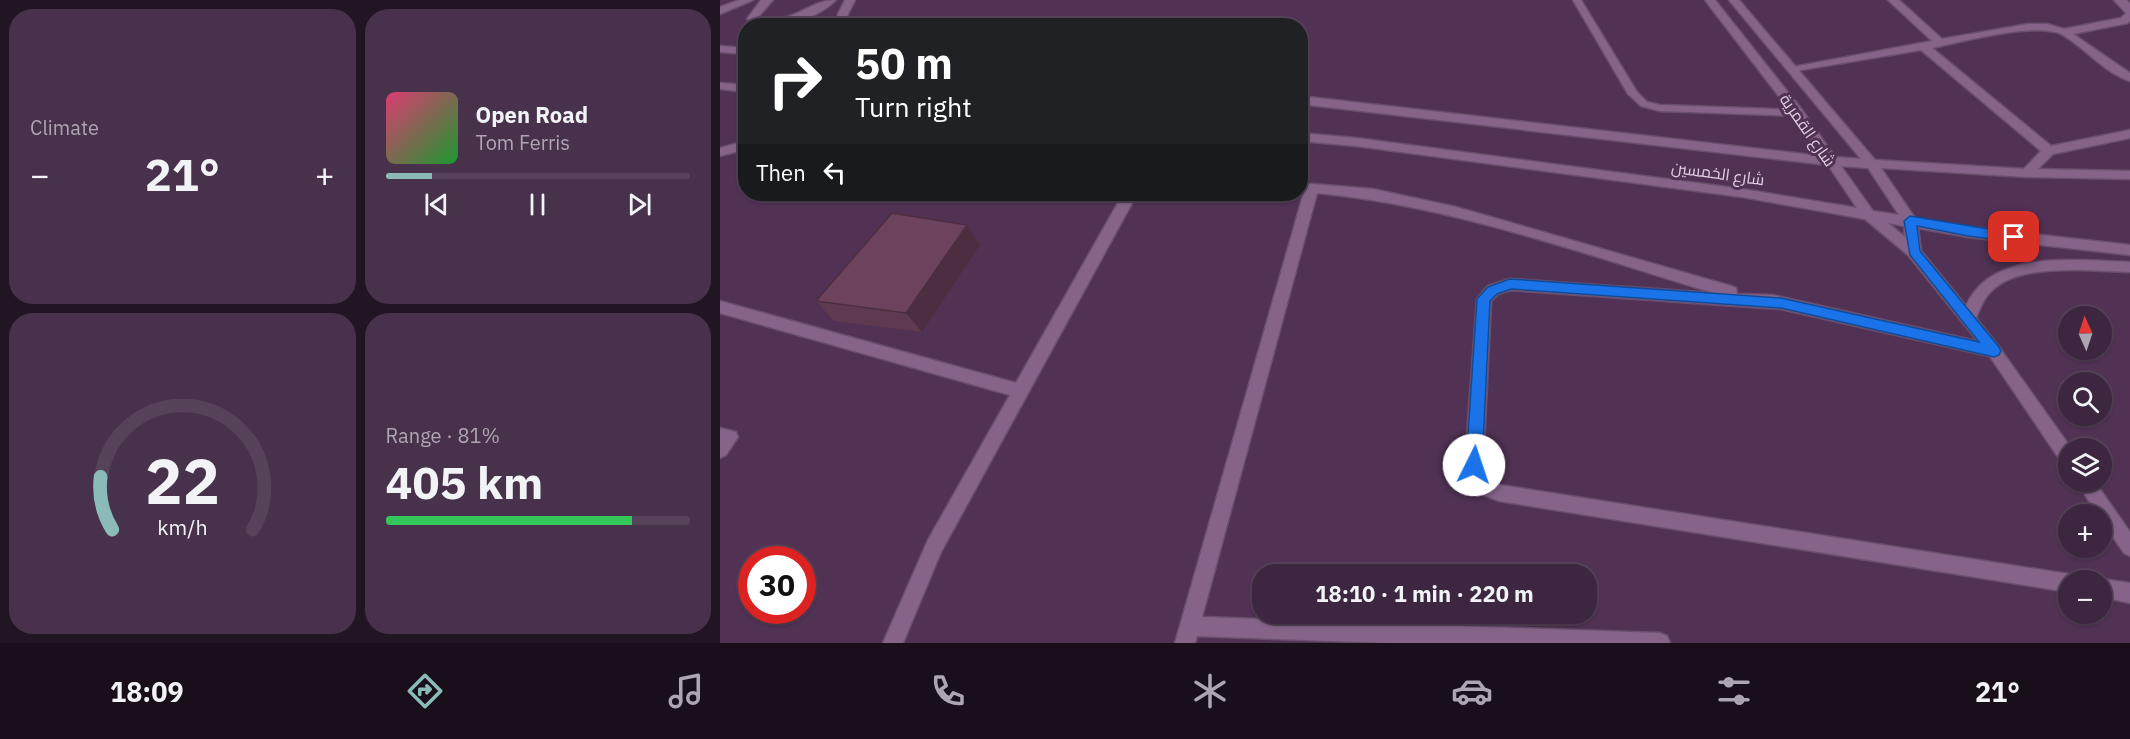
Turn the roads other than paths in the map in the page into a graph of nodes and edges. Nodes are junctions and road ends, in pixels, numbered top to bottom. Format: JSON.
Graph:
{"nodes":[{"id":1,"x":748,"y":0,"type":"edge"},
{"id":2,"x":768,"y":0,"type":"edge"},
{"id":3,"x":831,"y":0,"type":"edge"},
{"id":4,"x":850,"y":0,"type":"edge"},
{"id":5,"x":1577,"y":0,"type":"edge"},
{"id":6,"x":1710,"y":0,"type":"edge"},
{"id":7,"x":1734,"y":0,"type":"edge"},
{"id":8,"x":1893,"y":0,"type":"edge"},
{"id":9,"x":2119,"y":0,"type":"edge"},
{"id":10,"x":720,"y":11,"type":"edge"},
{"id":11,"x":2130,"y":13,"type":"edge"},
{"id":12,"x":753,"y":18,"type":"edge"},
{"id":13,"x":798,"y":18,"type":"edge"},
{"id":14,"x":842,"y":18,"type":"edge"},
{"id":15,"x":2064,"y":32,"type":"junction"},
{"id":16,"x":1940,"y":43,"type":"junction"},
{"id":17,"x":1923,"y":46,"type":"junction"},
{"id":18,"x":720,"y":49,"type":"edge"},
{"id":19,"x":738,"y":50,"type":"edge"},
{"id":20,"x":1793,"y":70,"type":"junction"},
{"id":21,"x":2130,"y":78,"type":"edge"},
{"id":22,"x":720,"y":86,"type":"edge"},
{"id":23,"x":738,"y":88,"type":"edge"},
{"id":24,"x":1308,"y":101,"type":"edge"},
{"id":25,"x":1798,"y":113,"type":"junction"},
{"id":26,"x":2130,"y":134,"type":"edge"},
{"id":27,"x":1308,"y":138,"type":"edge"},
{"id":28,"x":738,"y":147,"type":"edge"},
{"id":29,"x":2049,"y":151,"type":"junction"},
{"id":30,"x":720,"y":152,"type":"edge"},
{"id":31,"x":1829,"y":161,"type":"junction"},
{"id":32,"x":1870,"y":163,"type":"junction"},
{"id":33,"x":2026,"y":173,"type":"junction"},
{"id":34,"x":2130,"y":175,"type":"edge"},
{"id":35,"x":1308,"y":188,"type":"edge"},
{"id":36,"x":1126,"y":201,"type":"edge"},
{"id":37,"x":1303,"y":201,"type":"edge"},
{"id":38,"x":1868,"y":214,"type":"junction"},
{"id":39,"x":1910,"y":221,"type":"junction"},
{"id":40,"x":2130,"y":250,"type":"edge"},
{"id":41,"x":1914,"y":252,"type":"junction"},
{"id":42,"x":2130,"y":267,"type":"edge"},
{"id":43,"x":1781,"y":303,"type":"junction"},
{"id":44,"x":720,"y":307,"type":"edge"},
{"id":45,"x":1968,"y":320,"type":"junction"},
{"id":46,"x":1994,"y":351,"type":"junction"},
{"id":47,"x":1020,"y":391,"type":"junction"},
{"id":48,"x":720,"y":435,"type":"edge"},
{"id":49,"x":2058,"y":444,"type":"edge"},
{"id":50,"x":720,"y":450,"type":"edge"},
{"id":51,"x":2092,"y":492,"type":"edge"},
{"id":52,"x":2130,"y":547,"type":"edge"},
{"id":53,"x":2058,"y":581,"type":"edge"},
{"id":54,"x":2112,"y":590,"type":"edge"},
{"id":55,"x":2130,"y":593,"type":"edge"},
{"id":56,"x":1187,"y":634,"type":"edge"},
{"id":57,"x":893,"y":643,"type":"edge"},
{"id":58,"x":1660,"y":643,"type":"edge"}],
"edges":[{"from":1,"to":10,"type":"street"},
{"from":2,"to":12,"type":"street"},
{"from":3,"to":13,"type":"street"},
{"from":4,"to":14,"type":"street"},
{"from":5,"to":25,"type":"lane"},
{"from":6,"to":25,"type":"street","name":"شارع القمرية"},
{"from":7,"to":20,"type":"street"},
{"from":8,"to":16,"type":"street"},
{"from":9,"to":11,"type":"street"},
{"from":11,"to":15,"type":"street"},
{"from":15,"to":16,"type":"street"},
{"from":15,"to":21,"type":"street"},
{"from":16,"to":17,"type":"street"},
{"from":17,"to":20,"type":"street"},
{"from":17,"to":29,"type":"street"},
{"from":18,"to":19,"type":"street"},
{"from":20,"to":32,"type":"street"},
{"from":22,"to":23,"type":"street"},
{"from":24,"to":31,"type":"street","name":"شارع الخمسين"},
{"from":25,"to":31,"type":"street","name":"شارع القمرية"},
{"from":26,"to":29,"type":"street"},
{"from":27,"to":38,"type":"street","name":"شارع الخمسين"},
{"from":28,"to":30,"type":"street"},
{"from":29,"to":33,"type":"street"},
{"from":31,"to":32,"type":"street","name":"شارع الخمسين"},
{"from":31,"to":38,"type":"street","name":"شارع القمرية"},
{"from":32,"to":33,"type":"street","name":"شارع الخمسين"},
{"from":32,"to":39,"type":"street"},
{"from":33,"to":34,"type":"street","name":"شارع الخمسين"},
{"from":35,"to":43,"type":"street"},
{"from":36,"to":47,"type":"street"},
{"from":37,"to":56,"type":"street"},
{"from":38,"to":39,"type":"street","name":"شارع الخمسين"},
{"from":38,"to":41,"type":"street","name":"شارع القمرية"},
{"from":39,"to":40,"type":"street","name":"شارع الخمسين"},
{"from":39,"to":41,"type":"street"},
{"from":41,"to":45,"type":"street","name":"شارع القمرية"},
{"from":42,"to":45,"type":"street"},
{"from":43,"to":46,"type":"street"},
{"from":43,"to":53,"type":"street"},
{"from":44,"to":47,"type":"street"},
{"from":45,"to":46,"type":"street","name":"شارع القمرية"},
{"from":46,"to":49,"type":"street","name":"شارع القمرية"},
{"from":47,"to":57,"type":"street"},
{"from":48,"to":50,"type":"street"},
{"from":51,"to":52,"type":"street"},
{"from":54,"to":55,"type":"street"},
{"from":56,"to":58,"type":"street"}]}
